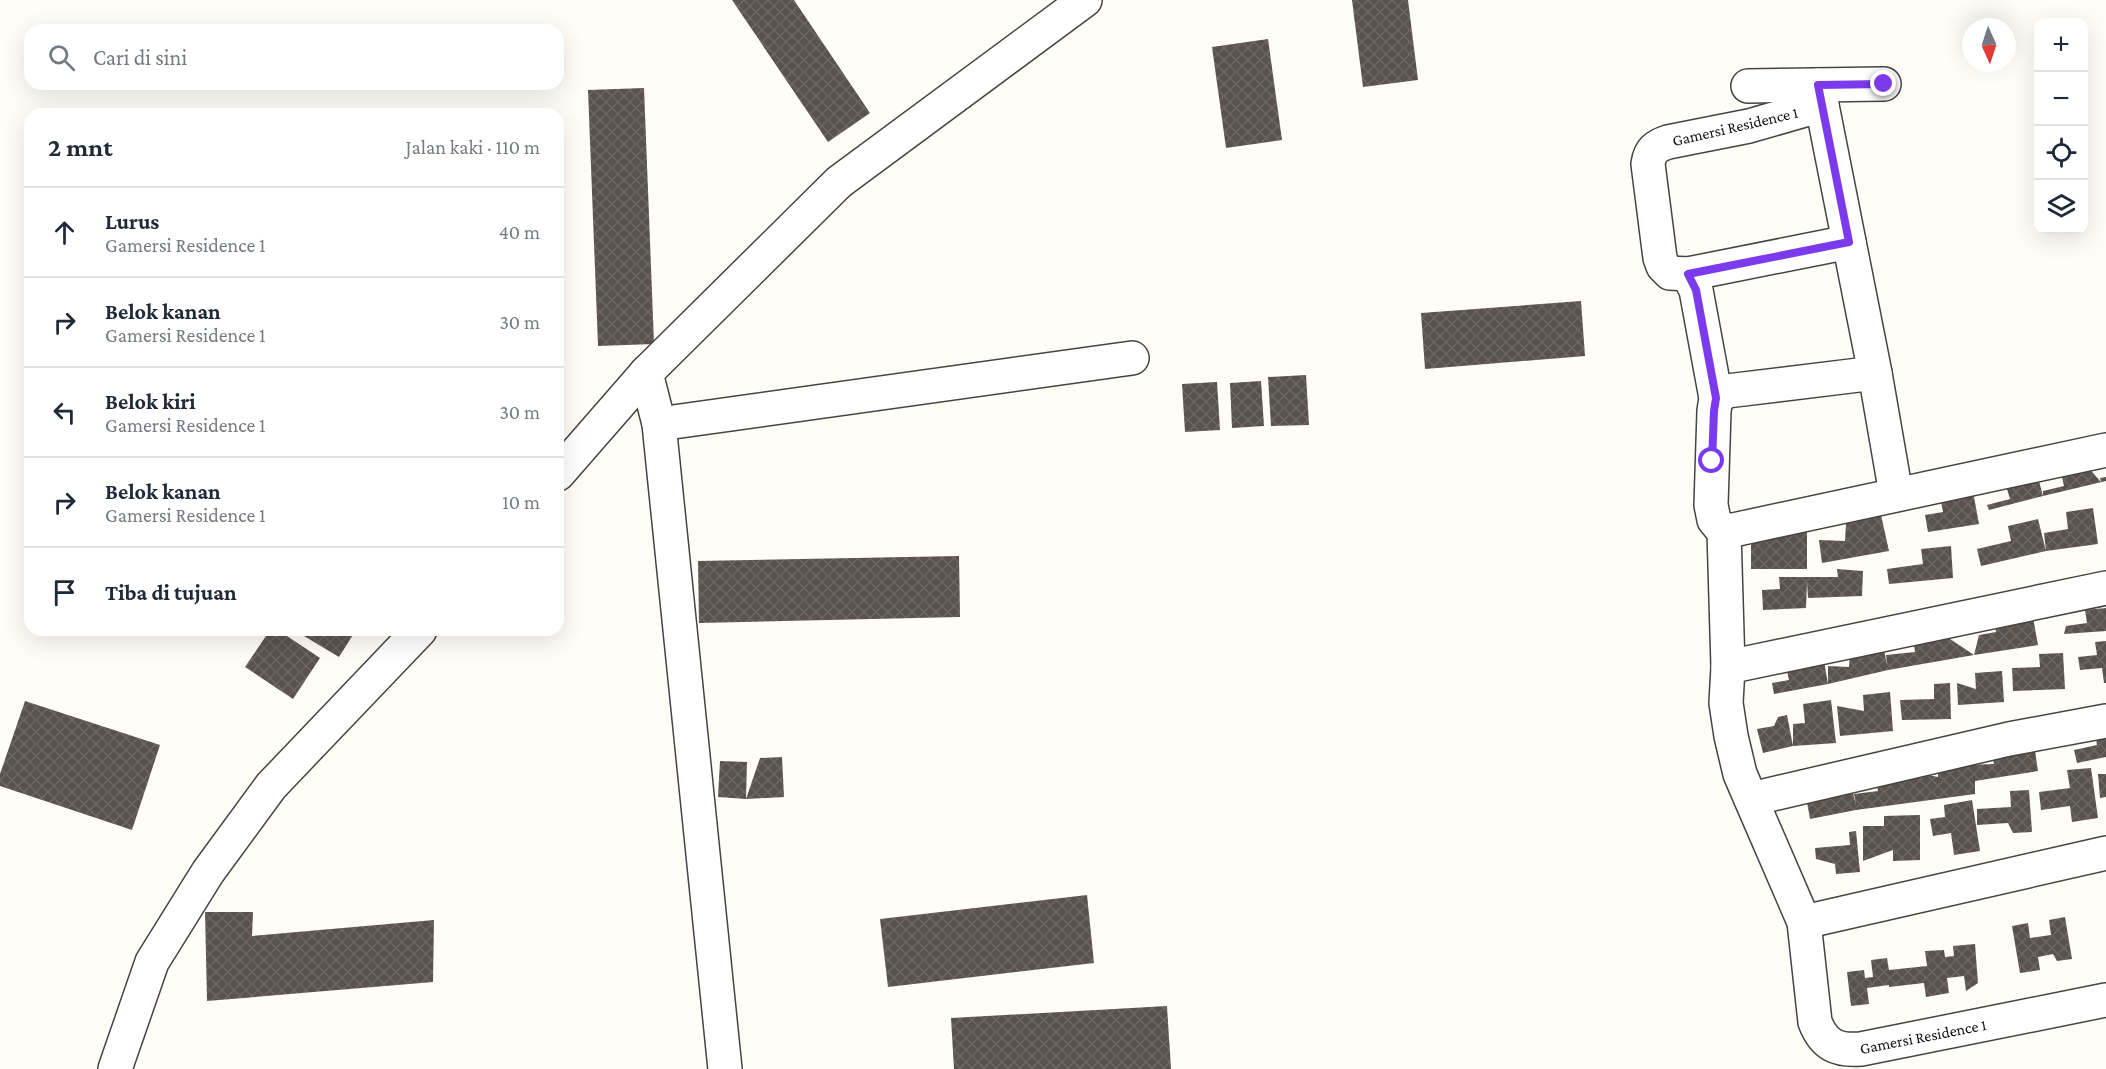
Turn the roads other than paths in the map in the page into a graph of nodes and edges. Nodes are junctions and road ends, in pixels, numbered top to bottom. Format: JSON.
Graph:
{"nodes":[{"id":1,"x":1085,"y":0,"type":"edge"},
{"id":2,"x":1884,"y":84,"type":"dead end"},
{"id":3,"x":1748,"y":86,"type":"dead end"},
{"id":4,"x":1820,"y":95,"type":"junction"},
{"id":5,"x":1849,"y":242,"type":"junction"},
{"id":6,"x":1688,"y":274,"type":"junction"},
{"id":7,"x":1132,"y":358,"type":"dead end"},
{"id":8,"x":1875,"y":373,"type":"junction"},
{"id":9,"x":646,"y":374,"type":"junction"},
{"id":10,"x":1716,"y":398,"type":"junction"},
{"id":11,"x":659,"y":424,"type":"junction"},
{"id":12,"x":2106,"y":450,"type":"edge"},
{"id":13,"x":564,"y":467,"type":"edge"},
{"id":14,"x":1896,"y":494,"type":"junction"},
{"id":15,"x":1724,"y":532,"type":"junction"},
{"id":16,"x":2106,"y":588,"type":"edge"},
{"id":17,"x":414,"y":636,"type":"edge"},
{"id":18,"x":1728,"y":667,"type":"junction"},
{"id":19,"x":2106,"y":721,"type":"edge"},
{"id":20,"x":1751,"y":799,"type":"junction"},
{"id":21,"x":2106,"y":853,"type":"edge"},
{"id":22,"x":1804,"y":922,"type":"junction"},
{"id":23,"x":2106,"y":1000,"type":"edge"},
{"id":24,"x":116,"y":1069,"type":"edge"},
{"id":25,"x":725,"y":1069,"type":"edge"}],
"edges":[{"from":1,"to":9,"type":"street"},
{"from":2,"to":4,"type":"street","name":"Gamersi Residence 1"},
{"from":3,"to":4,"type":"street","name":"Gamersi Residence 1"},
{"from":4,"to":5,"type":"street","name":"Gamersi Residence 1"},
{"from":4,"to":6,"type":"street","name":"Gamersi Residence 1"},
{"from":5,"to":6,"type":"street"},
{"from":5,"to":8,"type":"street","name":"Gamersi Residence 1"},
{"from":6,"to":10,"type":"street","name":"Gamersi Residence 1"},
{"from":7,"to":11,"type":"street"},
{"from":8,"to":10,"type":"street"},
{"from":8,"to":14,"type":"street","name":"Gamersi Residence 1"},
{"from":9,"to":11,"type":"street"},
{"from":9,"to":13,"type":"street"},
{"from":10,"to":15,"type":"street","name":"Gamersi Residence 1"},
{"from":11,"to":25,"type":"street"},
{"from":12,"to":14,"type":"street"},
{"from":14,"to":15,"type":"street"},
{"from":15,"to":18,"type":"street","name":"Gamersi Residence 1"},
{"from":16,"to":18,"type":"street"},
{"from":17,"to":24,"type":"street"},
{"from":18,"to":20,"type":"street","name":"Gamersi Residence 1"},
{"from":19,"to":20,"type":"street"},
{"from":20,"to":22,"type":"street","name":"Gamersi Residence 1"},
{"from":21,"to":22,"type":"street"},
{"from":22,"to":23,"type":"street","name":"Gamersi Residence 1"}]}
